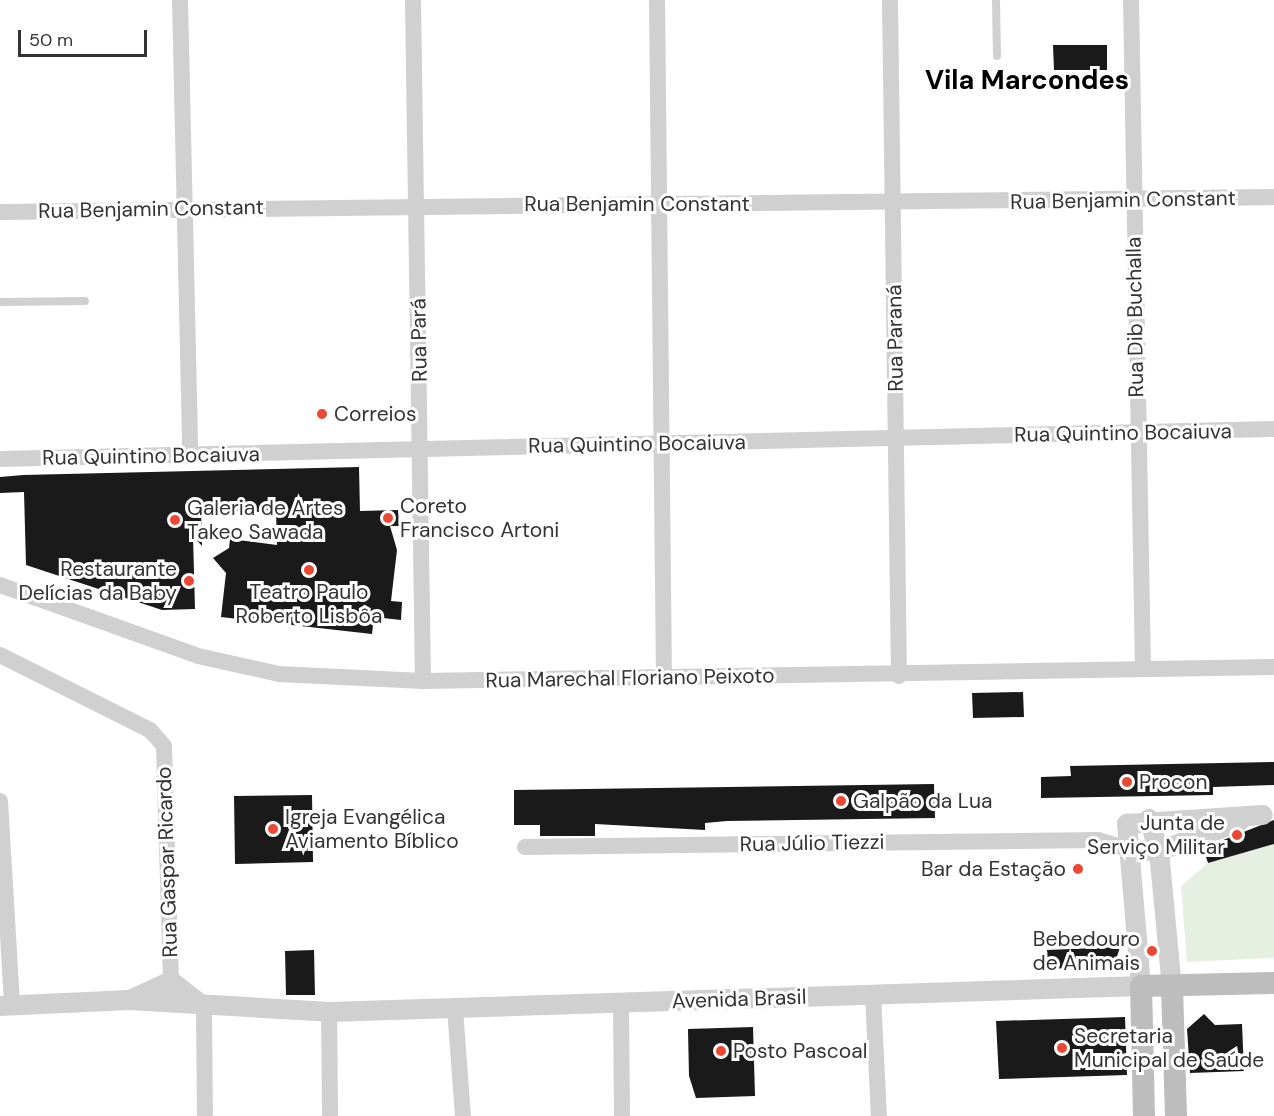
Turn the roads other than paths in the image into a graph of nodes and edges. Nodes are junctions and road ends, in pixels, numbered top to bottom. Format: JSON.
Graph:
{"nodes":[{"id":1,"x":180,"y":0,"type":"edge"},
{"id":2,"x":413,"y":0,"type":"edge"},
{"id":3,"x":657,"y":0,"type":"edge"},
{"id":4,"x":890,"y":0,"type":"edge"},
{"id":5,"x":996,"y":0,"type":"edge"},
{"id":6,"x":1131,"y":0,"type":"edge"},
{"id":7,"x":997,"y":56,"type":"dead end"},
{"id":8,"x":1274,"y":197,"type":"edge"},
{"id":9,"x":1134,"y":200,"type":"junction"},
{"id":10,"x":660,"y":204,"type":"junction"},
{"id":11,"x":416,"y":205,"type":"junction"},
{"id":12,"x":892,"y":205,"type":"junction"},
{"id":13,"x":184,"y":209,"type":"junction"},
{"id":14,"x":0,"y":212,"type":"edge"},
{"id":15,"x":85,"y":301,"type":"dead end"},
{"id":16,"x":0,"y":302,"type":"edge"},
{"id":17,"x":1274,"y":429,"type":"edge"},
{"id":18,"x":1137,"y":432,"type":"junction"},
{"id":19,"x":897,"y":438,"type":"junction"},
{"id":20,"x":664,"y":444,"type":"junction"},
{"id":21,"x":421,"y":449,"type":"junction"},
{"id":22,"x":190,"y":455,"type":"junction"},
{"id":23,"x":0,"y":459,"type":"edge"},
{"id":24,"x":0,"y":585,"type":"edge"},
{"id":25,"x":0,"y":655,"type":"edge"},
{"id":26,"x":1274,"y":667,"type":"edge"},
{"id":27,"x":1143,"y":669,"type":"junction"},
{"id":28,"x":664,"y":675,"type":"junction"},
{"id":29,"x":899,"y":676,"type":"junction"},
{"id":30,"x":423,"y":681,"type":"junction"},
{"id":31,"x":0,"y":801,"type":"edge"},
{"id":32,"x":1268,"y":815,"type":"edge"},
{"id":33,"x":1149,"y":819,"type":"junction"},
{"id":34,"x":1127,"y":824,"type":"junction"},
{"id":35,"x":1098,"y":840,"type":"junction"},
{"id":36,"x":525,"y":847,"type":"dead end"},
{"id":37,"x":1130,"y":850,"type":"junction"},
{"id":38,"x":1160,"y":851,"type":"junction"},
{"id":39,"x":171,"y":981,"type":"junction"},
{"id":40,"x":1274,"y":983,"type":"edge"},
{"id":41,"x":1141,"y":986,"type":"junction"},
{"id":42,"x":1172,"y":988,"type":"junction"},
{"id":43,"x":873,"y":995,"type":"junction"},
{"id":44,"x":129,"y":1000,"type":"junction"},
{"id":45,"x":621,"y":1003,"type":"junction"},
{"id":46,"x":6,"y":1005,"type":"edge"},
{"id":47,"x":204,"y":1007,"type":"junction"},
{"id":48,"x":455,"y":1008,"type":"junction"},
{"id":49,"x":328,"y":1012,"type":"junction"},
{"id":50,"x":205,"y":1116,"type":"edge"},
{"id":51,"x":330,"y":1116,"type":"edge"},
{"id":52,"x":463,"y":1116,"type":"edge"},
{"id":53,"x":622,"y":1116,"type":"edge"},
{"id":54,"x":879,"y":1116,"type":"edge"},
{"id":55,"x":1144,"y":1116,"type":"edge"},
{"id":56,"x":1176,"y":1116,"type":"edge"}],
"edges":[{"from":1,"to":13,"type":"street"},
{"from":2,"to":11,"type":"street","name":"Rua Pará"},
{"from":3,"to":10,"type":"street"},
{"from":4,"to":12,"type":"street","name":"Rua Paraná"},
{"from":5,"to":7,"type":"lane"},
{"from":6,"to":9,"type":"street","name":"Rua Dib Buchalla"},
{"from":8,"to":9,"type":"street","name":"Rua Benjamin Constant"},
{"from":9,"to":12,"type":"street","name":"Rua Benjamin Constant"},
{"from":9,"to":18,"type":"street","name":"Rua Dib Buchalla"},
{"from":10,"to":11,"type":"street","name":"Rua Benjamin Constant"},
{"from":10,"to":12,"type":"street","name":"Rua Benjamin Constant"},
{"from":10,"to":20,"type":"street"},
{"from":11,"to":13,"type":"street","name":"Rua Benjamin Constant"},
{"from":11,"to":21,"type":"street","name":"Rua Pará"},
{"from":12,"to":19,"type":"street","name":"Rua Paraná"},
{"from":13,"to":14,"type":"street","name":"Rua Benjamin Constant"},
{"from":13,"to":22,"type":"street"},
{"from":15,"to":16,"type":"lane"},
{"from":17,"to":18,"type":"street","name":"Rua Quintino Bocaiuva"},
{"from":18,"to":19,"type":"street","name":"Rua Quintino Bocaiuva"},
{"from":18,"to":27,"type":"street","name":"Rua Dib Buchalla"},
{"from":19,"to":20,"type":"street","name":"Rua Quintino Bocaiuva"},
{"from":19,"to":29,"type":"street","name":"Rua Paraná"},
{"from":20,"to":21,"type":"street","name":"Rua Quintino Bocaiuva"},
{"from":20,"to":28,"type":"street"},
{"from":21,"to":22,"type":"street","name":"Rua Quintino Bocaiuva"},
{"from":21,"to":30,"type":"street","name":"Rua Pará"},
{"from":22,"to":23,"type":"street","name":"Rua Quintino Bocaiuva"},
{"from":24,"to":30,"type":"street","name":"Rua Marechal Floriano Peixoto"},
{"from":25,"to":39,"type":"street","name":"Rua Gaspar Ricardo"},
{"from":26,"to":27,"type":"street","name":"Rua Marechal Floriano Peixoto"},
{"from":27,"to":29,"type":"street","name":"Rua Marechal Floriano Peixoto"},
{"from":28,"to":29,"type":"street","name":"Rua Marechal Floriano Peixoto"},
{"from":28,"to":30,"type":"street","name":"Rua Marechal Floriano Peixoto"},
{"from":31,"to":46,"type":"street"},
{"from":32,"to":33,"type":"street","name":"Rua Júlio Tiezzi"},
{"from":32,"to":38,"type":"street"},
{"from":33,"to":34,"type":"street","name":"Rua Júlio Tiezzi"},
{"from":33,"to":38,"type":"street"},
{"from":34,"to":35,"type":"street","name":"Rua Júlio Tiezzi"},
{"from":34,"to":37,"type":"street"},
{"from":35,"to":36,"type":"street","name":"Rua Júlio Tiezzi"},
{"from":35,"to":37,"type":"street","name":"Rua Júlio Tiezzi"},
{"from":37,"to":38,"type":"street","name":"Rua Júlio Tiezzi"},
{"from":37,"to":41,"type":"street"},
{"from":38,"to":42,"type":"street"},
{"from":39,"to":44,"type":"street"},
{"from":39,"to":47,"type":"street","name":"Rua Gaspar Ricardo"},
{"from":40,"to":42,"type":"main road","name":"Avenida Brasil"},
{"from":41,"to":42,"type":"main road","name":"Avenida Brasil"},
{"from":41,"to":43,"type":"street","name":"Avenida Brasil"},
{"from":41,"to":55,"type":"main road"},
{"from":42,"to":56,"type":"main road"},
{"from":43,"to":45,"type":"street","name":"Avenida Brasil"},
{"from":43,"to":54,"type":"street"},
{"from":44,"to":46,"type":"street"},
{"from":44,"to":47,"type":"street","name":"Avenida Brasil"},
{"from":45,"to":48,"type":"street","name":"Avenida Brasil"},
{"from":45,"to":53,"type":"street"},
{"from":47,"to":49,"type":"street","name":"Avenida Brasil"},
{"from":47,"to":50,"type":"street"},
{"from":48,"to":49,"type":"street","name":"Avenida Brasil"},
{"from":48,"to":52,"type":"street"},
{"from":49,"to":51,"type":"street"}]}
